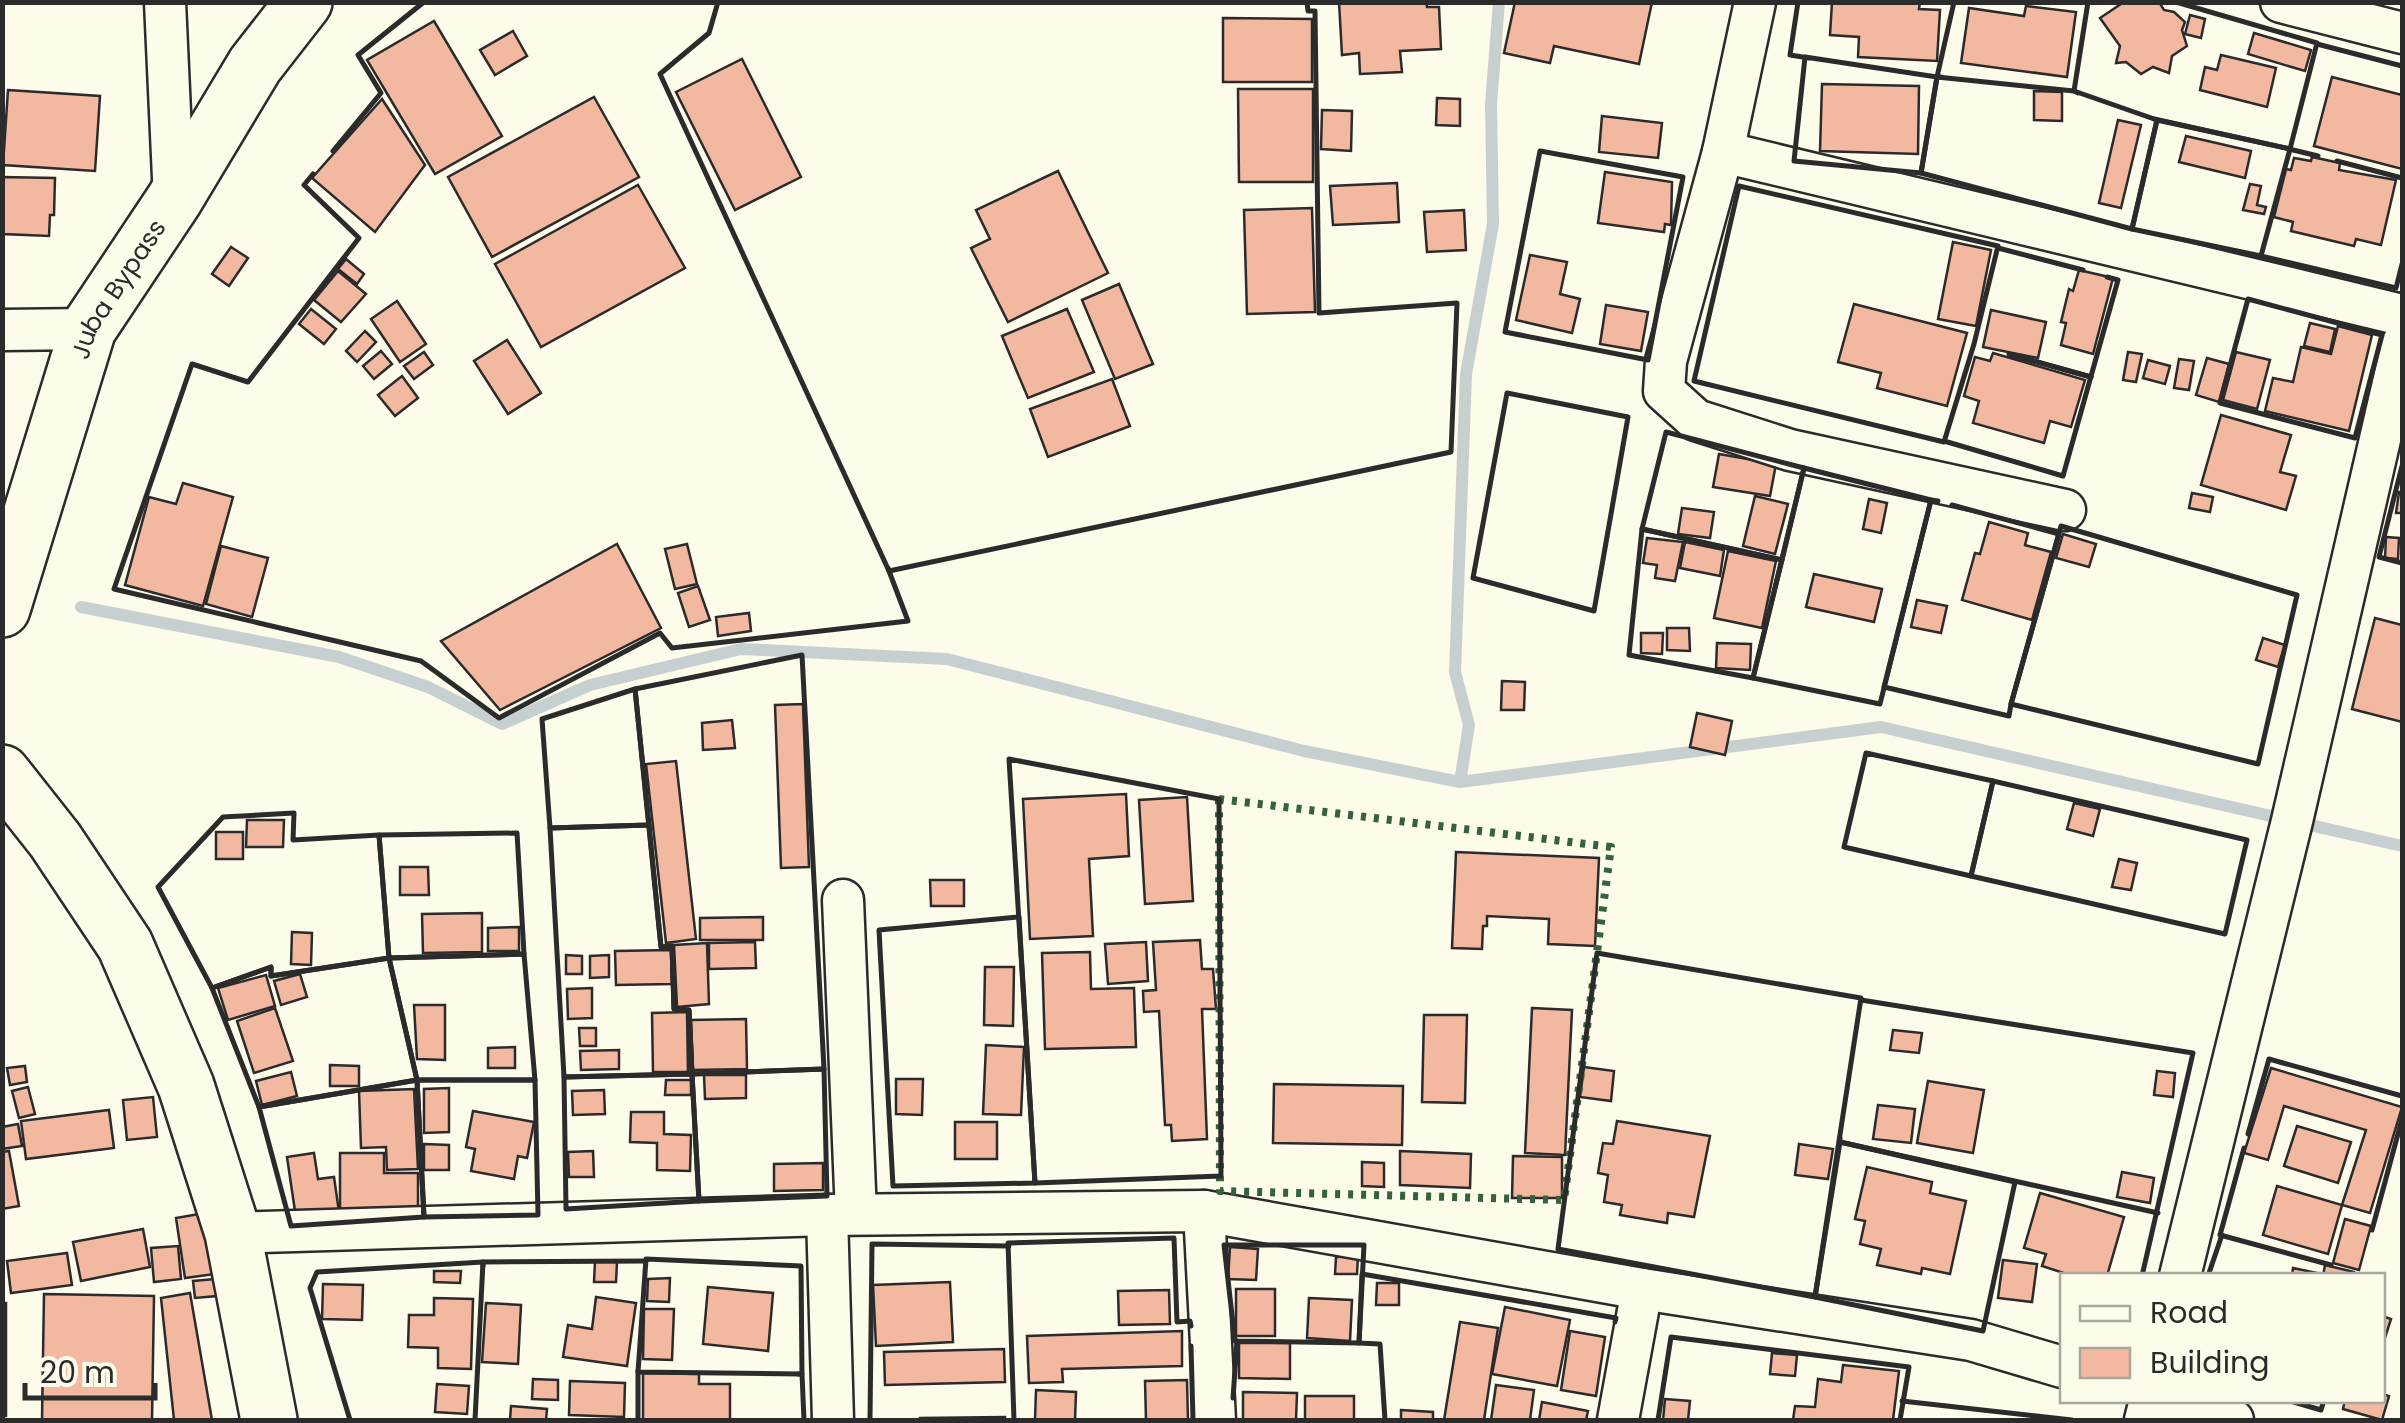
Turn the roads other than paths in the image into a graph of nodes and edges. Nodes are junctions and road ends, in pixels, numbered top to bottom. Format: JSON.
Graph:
{"nodes":[{"id":1,"x":165,"y":2,"type":"edge"},
{"id":2,"x":304,"y":2,"type":"edge"},
{"id":3,"x":1756,"y":2,"type":"edge"},
{"id":4,"x":2281,"y":2,"type":"edge"},
{"id":5,"x":2402,"y":33,"type":"edge"},
{"id":6,"x":1722,"y":152,"type":"junction"},
{"id":7,"x":174,"y":200,"type":"junction"},
{"id":8,"x":2402,"y":315,"type":"edge"},
{"id":9,"x":2,"y":330,"type":"edge"},
{"id":10,"x":88,"y":330,"type":"junction"},
{"id":11,"x":2402,"y":344,"type":"edge"},
{"id":12,"x":2065,"y":510,"type":"dead end"},
{"id":13,"x":2,"y":609,"type":"edge"},
{"id":14,"x":2,"y":774,"type":"edge"},
{"id":15,"x":844,"y":900,"type":"dead end"},
{"id":16,"x":1204,"y":1211,"type":"junction"},
{"id":17,"x":842,"y":1214,"type":"junction"},
{"id":18,"x":234,"y":1232,"type":"junction"},
{"id":19,"x":2181,"y":1273,"type":"edge"},
{"id":20,"x":1642,"y":1289,"type":"junction"},
{"id":21,"x":2060,"y":1366,"type":"edge"},
{"id":22,"x":2183,"y":1403,"type":"edge"},
{"id":23,"x":269,"y":1420,"type":"edge"},
{"id":24,"x":833,"y":1420,"type":"edge"},
{"id":25,"x":1215,"y":1420,"type":"edge"},
{"id":26,"x":1618,"y":1420,"type":"edge"},
{"id":27,"x":2233,"y":1420,"type":"edge"}],
"edges":[{"from":1,"to":7,"type":"street"},
{"from":2,"to":7,"type":"street","name":"Juba Bypass"},
{"from":3,"to":6,"type":"street"},
{"from":4,"to":5,"type":"street"},
{"from":6,"to":8,"type":"street"},
{"from":6,"to":12,"type":"street"},
{"from":7,"to":10,"type":"street","name":"Juba Bypass"},
{"from":9,"to":10,"type":"street"},
{"from":10,"to":13,"type":"street","name":"Juba Bypass"},
{"from":11,"to":19,"type":"street"},
{"from":14,"to":18,"type":"street"},
{"from":15,"to":17,"type":"street"},
{"from":16,"to":17,"type":"street"},
{"from":16,"to":20,"type":"street"},
{"from":16,"to":25,"type":"street"},
{"from":17,"to":18,"type":"street"},
{"from":17,"to":24,"type":"street"},
{"from":18,"to":23,"type":"street"},
{"from":20,"to":21,"type":"street"},
{"from":20,"to":26,"type":"street"},
{"from":22,"to":27,"type":"street"}]}
